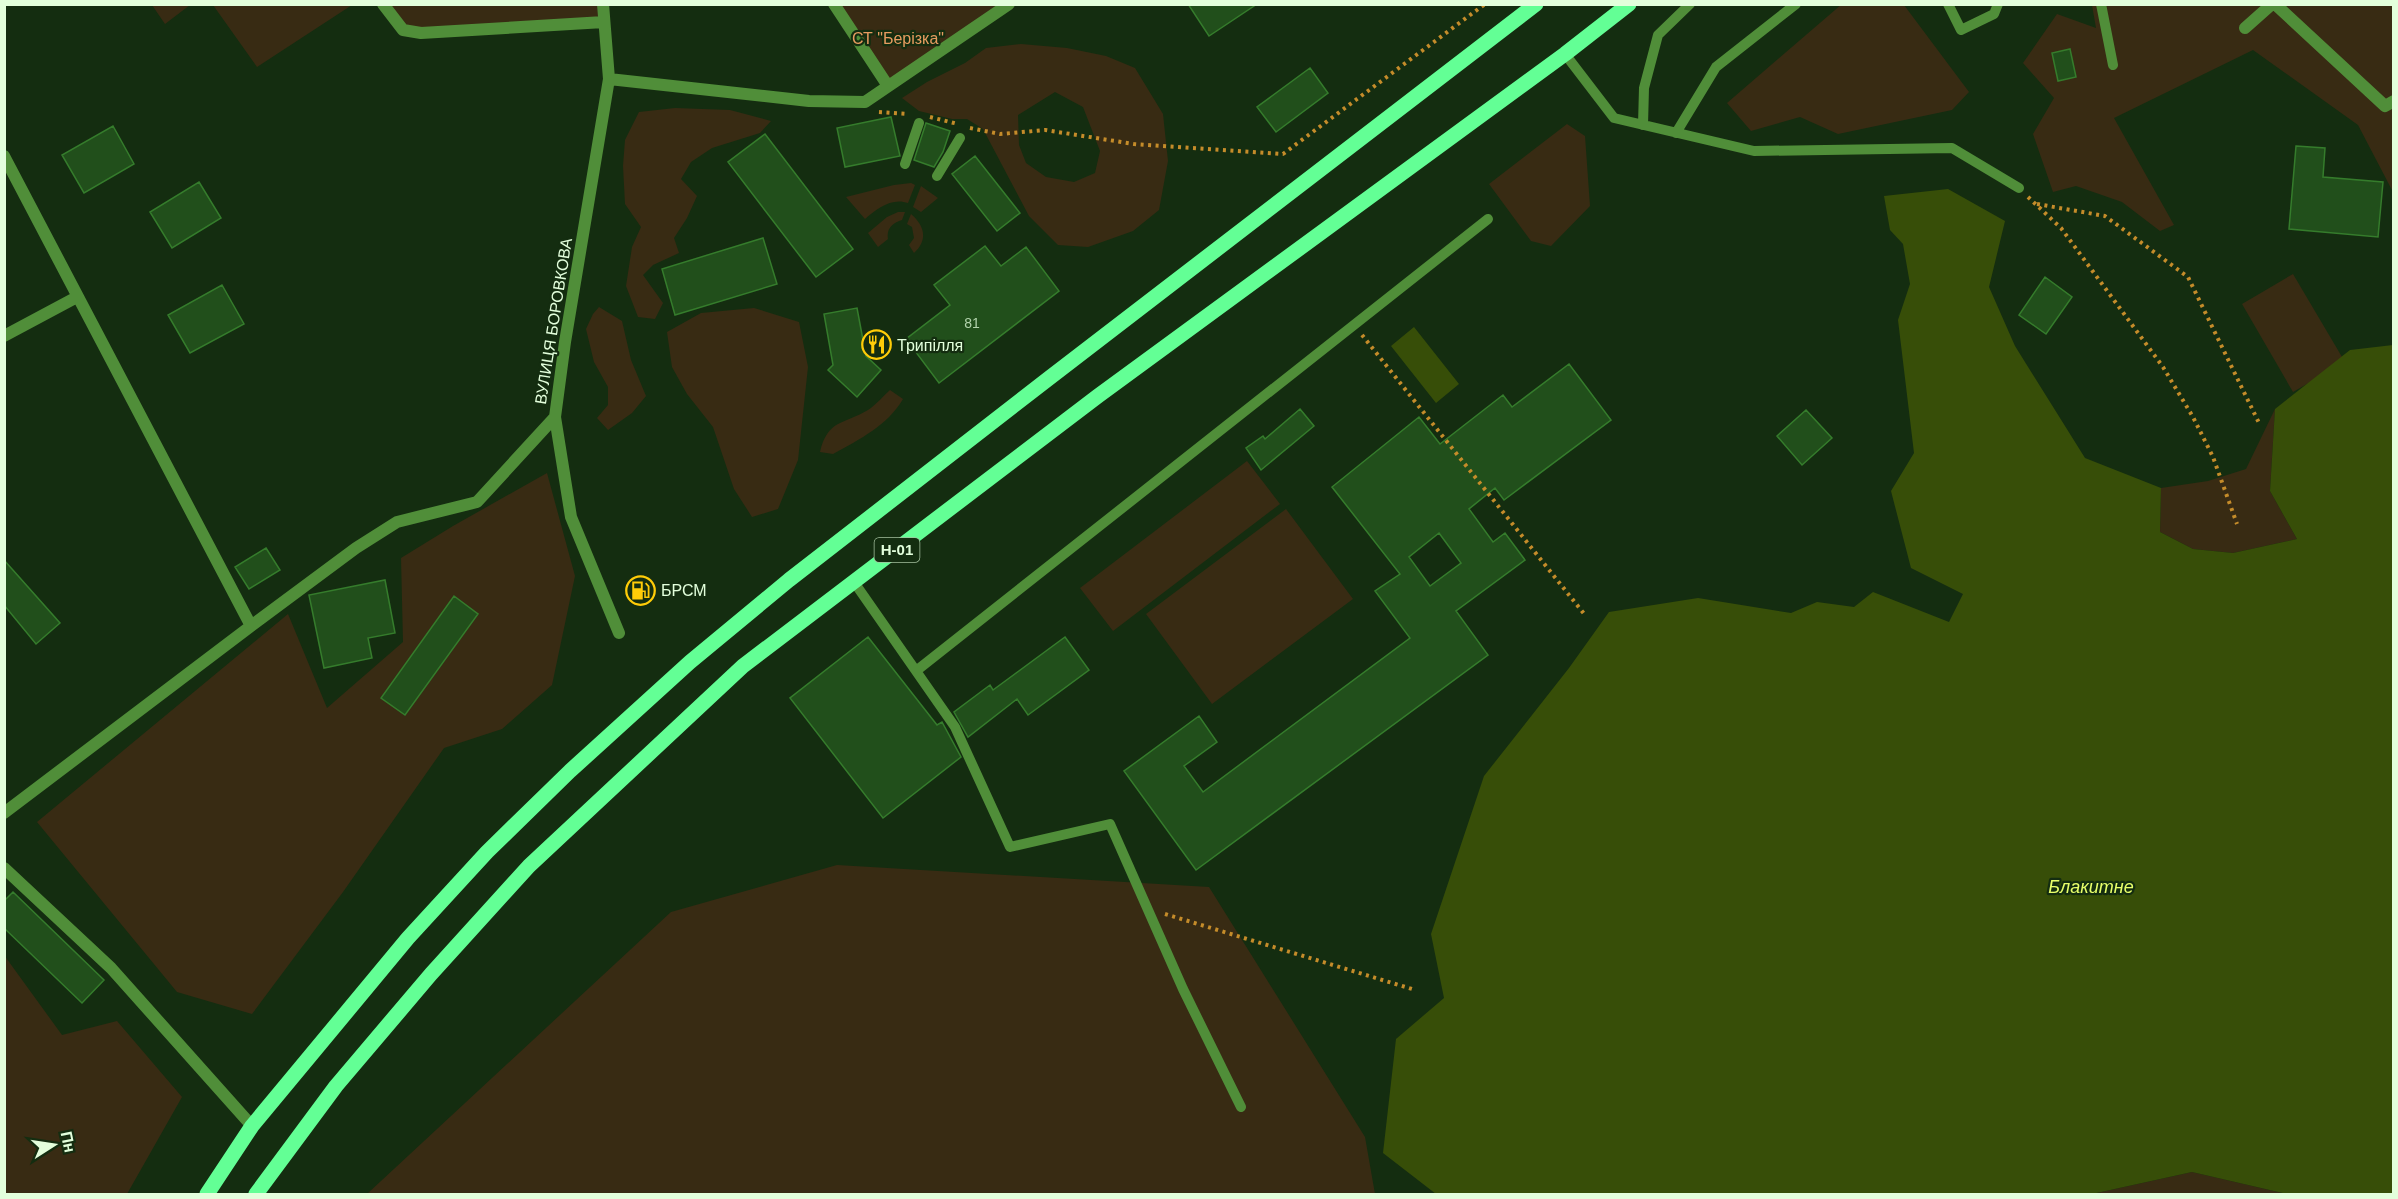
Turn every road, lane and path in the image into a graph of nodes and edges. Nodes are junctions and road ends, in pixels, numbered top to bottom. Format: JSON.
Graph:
{"nodes":[{"id":1,"x":383,"y":4,"type":"edge"},
{"id":2,"x":603,"y":4,"type":"edge"},
{"id":3,"x":834,"y":4,"type":"edge"},
{"id":4,"x":1009,"y":4,"type":"edge"},
{"id":5,"x":1485,"y":4,"type":"edge"},
{"id":6,"x":1536,"y":4,"type":"edge"},
{"id":7,"x":1629,"y":4,"type":"edge"},
{"id":8,"x":1690,"y":4,"type":"edge"},
{"id":9,"x":1796,"y":4,"type":"edge"},
{"id":10,"x":1948,"y":4,"type":"edge"},
{"id":11,"x":1998,"y":4,"type":"edge"},
{"id":12,"x":2101,"y":4,"type":"edge"},
{"id":13,"x":2273,"y":4,"type":"edge"},
{"id":14,"x":604,"y":22,"type":"junction"},
{"id":15,"x":2246,"y":28,"type":"dead end"},
{"id":16,"x":1565,"y":54,"type":"junction"},
{"id":17,"x":2113,"y":65,"type":"dead end"},
{"id":18,"x":609,"y":79,"type":"junction"},
{"id":19,"x":888,"y":86,"type":"junction"},
{"id":20,"x":2394,"y":101,"type":"edge"},
{"id":21,"x":853,"y":102,"type":"junction"},
{"id":22,"x":919,"y":118,"type":"junction"},
{"id":23,"x":1643,"y":125,"type":"junction"},
{"id":24,"x":1676,"y":133,"type":"junction"},
{"id":25,"x":960,"y":138,"type":"dead end"},
{"id":26,"x":4,"y":156,"type":"edge"},
{"id":27,"x":905,"y":164,"type":"dead end"},
{"id":28,"x":938,"y":176,"type":"dead end"},
{"id":29,"x":2019,"y":188,"type":"joint"},
{"id":30,"x":2036,"y":204,"type":"junction"},
{"id":31,"x":1488,"y":219,"type":"dead end"},
{"id":32,"x":77,"y":297,"type":"junction"},
{"id":33,"x":1354,"y":325,"type":"junction"},
{"id":34,"x":4,"y":336,"type":"edge"},
{"id":35,"x":555,"y":417,"type":"junction"},
{"id":36,"x":2259,"y":423,"type":"dead end"},
{"id":37,"x":2237,"y":524,"type":"dead end"},
{"id":38,"x":855,"y":582,"type":"junction"},
{"id":39,"x":1585,"y":615,"type":"dead end"},
{"id":40,"x":251,"y":626,"type":"junction"},
{"id":41,"x":620,"y":633,"type":"dead end"},
{"id":42,"x":916,"y":671,"type":"junction"},
{"id":43,"x":4,"y":813,"type":"edge"},
{"id":44,"x":4,"y":868,"type":"edge"},
{"id":45,"x":1148,"y":908,"type":"junction"},
{"id":46,"x":1412,"y":989,"type":"dead end"},
{"id":47,"x":1241,"y":1107,"type":"dead end"},
{"id":48,"x":252,"y":1126,"type":"junction"},
{"id":49,"x":207,"y":1194,"type":"edge"},
{"id":50,"x":256,"y":1194,"type":"edge"}],
"edges":[{"from":1,"to":14,"type":"street"},
{"from":2,"to":14,"type":"street","name":"ВУЛИЦЯ БОРОВКОВА"},
{"from":3,"to":19,"type":"street"},
{"from":4,"to":19,"type":"street"},
{"from":5,"to":22,"type":"path"},
{"from":6,"to":48,"type":"main road","number":"Н-01"},
{"from":7,"to":16,"type":"main road","number":"Н-01"},
{"from":8,"to":23,"type":"lane"},
{"from":9,"to":24,"type":"lane"},
{"from":10,"to":11,"type":"lane"},
{"from":12,"to":17,"type":"lane"},
{"from":13,"to":15,"type":"street"},
{"from":13,"to":20,"type":"street"},
{"from":14,"to":18,"type":"street","name":"ВУЛИЦЯ БОРОВКОВА"},
{"from":16,"to":23,"type":"lane"},
{"from":16,"to":38,"type":"main road","number":"Н-01"},
{"from":18,"to":21,"type":"street"},
{"from":18,"to":35,"type":"street","name":"ВУЛИЦЯ БОРОВКОВА"},
{"from":19,"to":21,"type":"street"},
{"from":21,"to":22,"type":"path"},
{"from":22,"to":27,"type":"lane"},
{"from":23,"to":24,"type":"lane"},
{"from":24,"to":29,"type":"lane"},
{"from":25,"to":28,"type":"lane"},
{"from":26,"to":32,"type":"street"},
{"from":29,"to":30,"type":"path"},
{"from":30,"to":36,"type":"path"},
{"from":30,"to":37,"type":"path"},
{"from":31,"to":33,"type":"lane"},
{"from":32,"to":34,"type":"street"},
{"from":32,"to":40,"type":"street"},
{"from":33,"to":39,"type":"path"},
{"from":33,"to":42,"type":"lane"},
{"from":35,"to":40,"type":"street"},
{"from":35,"to":41,"type":"street","name":"ВУЛИЦЯ БОРОВКОВА"},
{"from":38,"to":42,"type":"lane"},
{"from":38,"to":50,"type":"main road","number":"Н-01"},
{"from":40,"to":43,"type":"street"},
{"from":42,"to":45,"type":"lane"},
{"from":44,"to":48,"type":"street"},
{"from":45,"to":46,"type":"path"},
{"from":45,"to":47,"type":"lane"},
{"from":48,"to":49,"type":"main road","number":"Н-01"}]}
